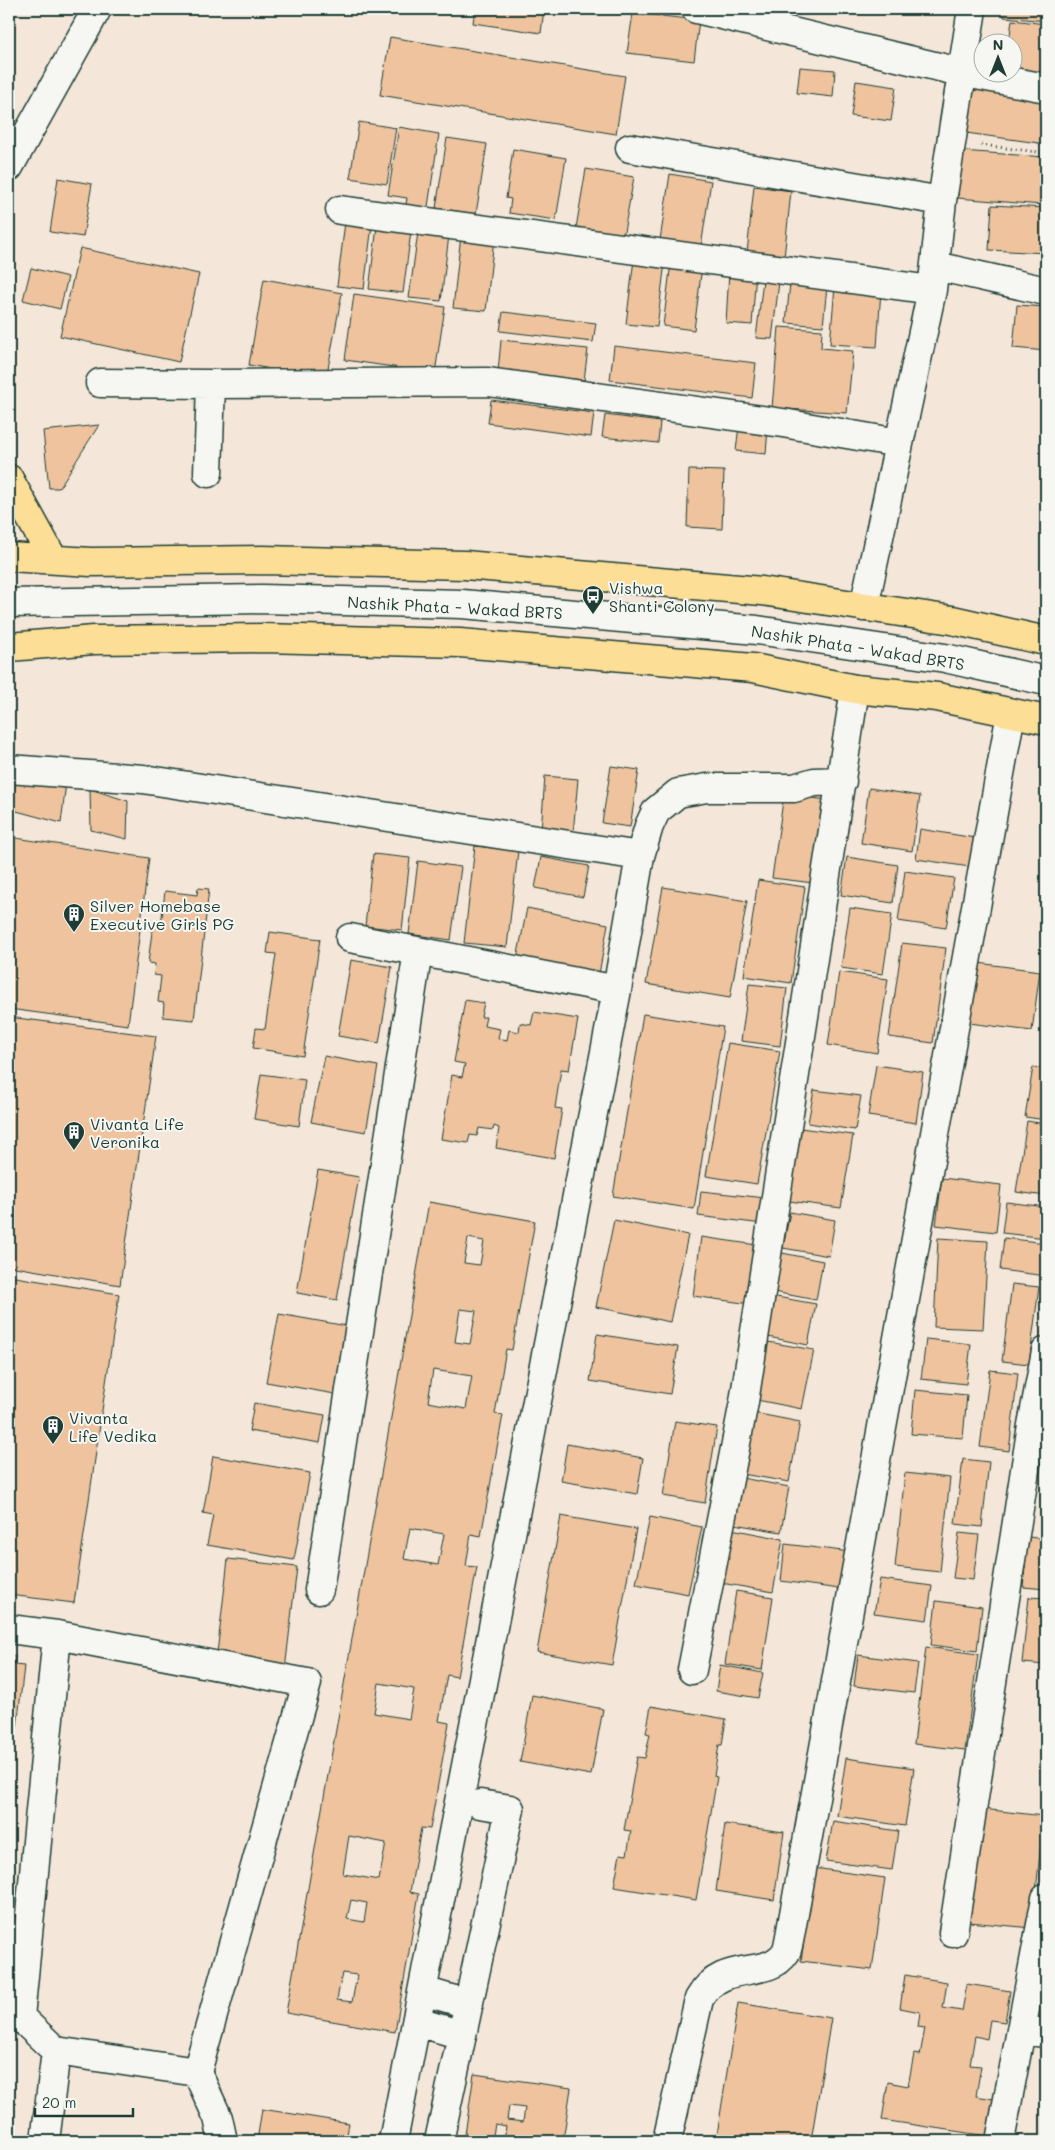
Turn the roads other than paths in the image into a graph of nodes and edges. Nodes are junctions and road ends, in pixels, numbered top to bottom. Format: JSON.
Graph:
{"nodes":[{"id":1,"x":696,"y":9,"type":"edge"},
{"id":2,"x":972,"y":9,"type":"edge"},
{"id":3,"x":90,"y":11,"type":"edge"},
{"id":4,"x":960,"y":72,"type":"junction"},
{"id":5,"x":1046,"y":88,"type":"edge"},
{"id":6,"x":630,"y":148,"type":"dead end"},
{"id":7,"x":9,"y":167,"type":"edge"},
{"id":8,"x":942,"y":201,"type":"junction"},
{"id":9,"x":340,"y":210,"type":"dead end"},
{"id":10,"x":934,"y":278,"type":"junction"},
{"id":11,"x":1046,"y":291,"type":"edge"},
{"id":12,"x":100,"y":383,"type":"dead end"},
{"id":13,"x":211,"y":384,"type":"junction"},
{"id":14,"x":899,"y":443,"type":"junction"},
{"id":15,"x":208,"y":473,"type":"dead end"},
{"id":16,"x":9,"y":479,"type":"edge"},
{"id":17,"x":9,"y":557,"type":"edge"},
{"id":18,"x":53,"y":560,"type":"junction"},
{"id":19,"x":9,"y":603,"type":"edge"},
{"id":20,"x":864,"y":606,"type":"junction"},
{"id":21,"x":1046,"y":642,"type":"edge"},
{"id":22,"x":9,"y":647,"type":"edge"},
{"id":23,"x":1046,"y":681,"type":"edge"},
{"id":24,"x":855,"y":689,"type":"junction"},
{"id":25,"x":1011,"y":713,"type":"junction"},
{"id":26,"x":1046,"y":720,"type":"edge"},
{"id":27,"x":9,"y":769,"type":"edge"},
{"id":28,"x":842,"y":781,"type":"junction"},
{"id":29,"x":640,"y":856,"type":"junction"},
{"id":30,"x":350,"y":938,"type":"dead end"},
{"id":31,"x":418,"y":951,"type":"junction"},
{"id":32,"x":616,"y":990,"type":"junction"},
{"id":33,"x":1046,"y":1351,"type":"edge"},
{"id":34,"x":319,"y":1590,"type":"dead end"},
{"id":35,"x":9,"y":1629,"type":"edge"},
{"id":36,"x":57,"y":1635,"type":"junction"},
{"id":37,"x":692,"y":1670,"type":"dead end"},
{"id":38,"x":480,"y":1804,"type":"dead end"},
{"id":39,"x":1046,"y":1898,"type":"edge"},
{"id":40,"x":953,"y":1932,"type":"dead end"},
{"id":41,"x":423,"y":1992,"type":"junction"},
{"id":42,"x":468,"y":2004,"type":"junction"},
{"id":43,"x":14,"y":2017,"type":"edge"},
{"id":44,"x":417,"y":2022,"type":"junction"},
{"id":45,"x":1034,"y":2032,"type":"edge"},
{"id":46,"x":462,"y":2035,"type":"junction"},
{"id":47,"x":56,"y":2051,"type":"junction"},
{"id":48,"x":197,"y":2072,"type":"junction"},
{"id":49,"x":45,"y":2141,"type":"edge"},
{"id":50,"x":223,"y":2141,"type":"edge"},
{"id":51,"x":393,"y":2141,"type":"edge"},
{"id":52,"x":440,"y":2141,"type":"edge"},
{"id":53,"x":667,"y":2141,"type":"edge"},
{"id":54,"x":1000,"y":2141,"type":"edge"}],
"edges":[{"from":1,"to":4,"type":"street"},
{"from":2,"to":4,"type":"street"},
{"from":3,"to":7,"type":"street"},
{"from":4,"to":5,"type":"street"},
{"from":4,"to":8,"type":"street"},
{"from":6,"to":8,"type":"street"},
{"from":8,"to":10,"type":"street"},
{"from":9,"to":10,"type":"street"},
{"from":10,"to":11,"type":"street"},
{"from":10,"to":14,"type":"street"},
{"from":12,"to":13,"type":"street"},
{"from":13,"to":14,"type":"street"},
{"from":13,"to":15,"type":"street"},
{"from":14,"to":20,"type":"street"},
{"from":16,"to":18,"type":"main road"},
{"from":17,"to":18,"type":"main road"},
{"from":18,"to":20,"type":"main road"},
{"from":19,"to":23,"type":"street","name":"Nashik Phata - Wakad BRTS"},
{"from":20,"to":21,"type":"main road"},
{"from":22,"to":24,"type":"main road"},
{"from":24,"to":25,"type":"main road"},
{"from":24,"to":28,"type":"street"},
{"from":25,"to":26,"type":"main road"},
{"from":25,"to":53,"type":"street"},
{"from":27,"to":29,"type":"street"},
{"from":28,"to":29,"type":"street"},
{"from":28,"to":37,"type":"street"},
{"from":29,"to":32,"type":"street"},
{"from":30,"to":31,"type":"street"},
{"from":31,"to":32,"type":"street"},
{"from":31,"to":34,"type":"street"},
{"from":32,"to":41,"type":"street"},
{"from":33,"to":40,"type":"street"},
{"from":35,"to":36,"type":"street"},
{"from":36,"to":43,"type":"street"},
{"from":36,"to":48,"type":"street"},
{"from":38,"to":42,"type":"street"},
{"from":39,"to":45,"type":"street"},
{"from":41,"to":42,"type":"street"},
{"from":41,"to":44,"type":"street"},
{"from":42,"to":46,"type":"street"},
{"from":43,"to":47,"type":"street"},
{"from":44,"to":46,"type":"street"},
{"from":44,"to":51,"type":"street"},
{"from":45,"to":54,"type":"street"},
{"from":46,"to":52,"type":"street"},
{"from":47,"to":48,"type":"street"},
{"from":47,"to":49,"type":"street"},
{"from":48,"to":50,"type":"street"}]}
